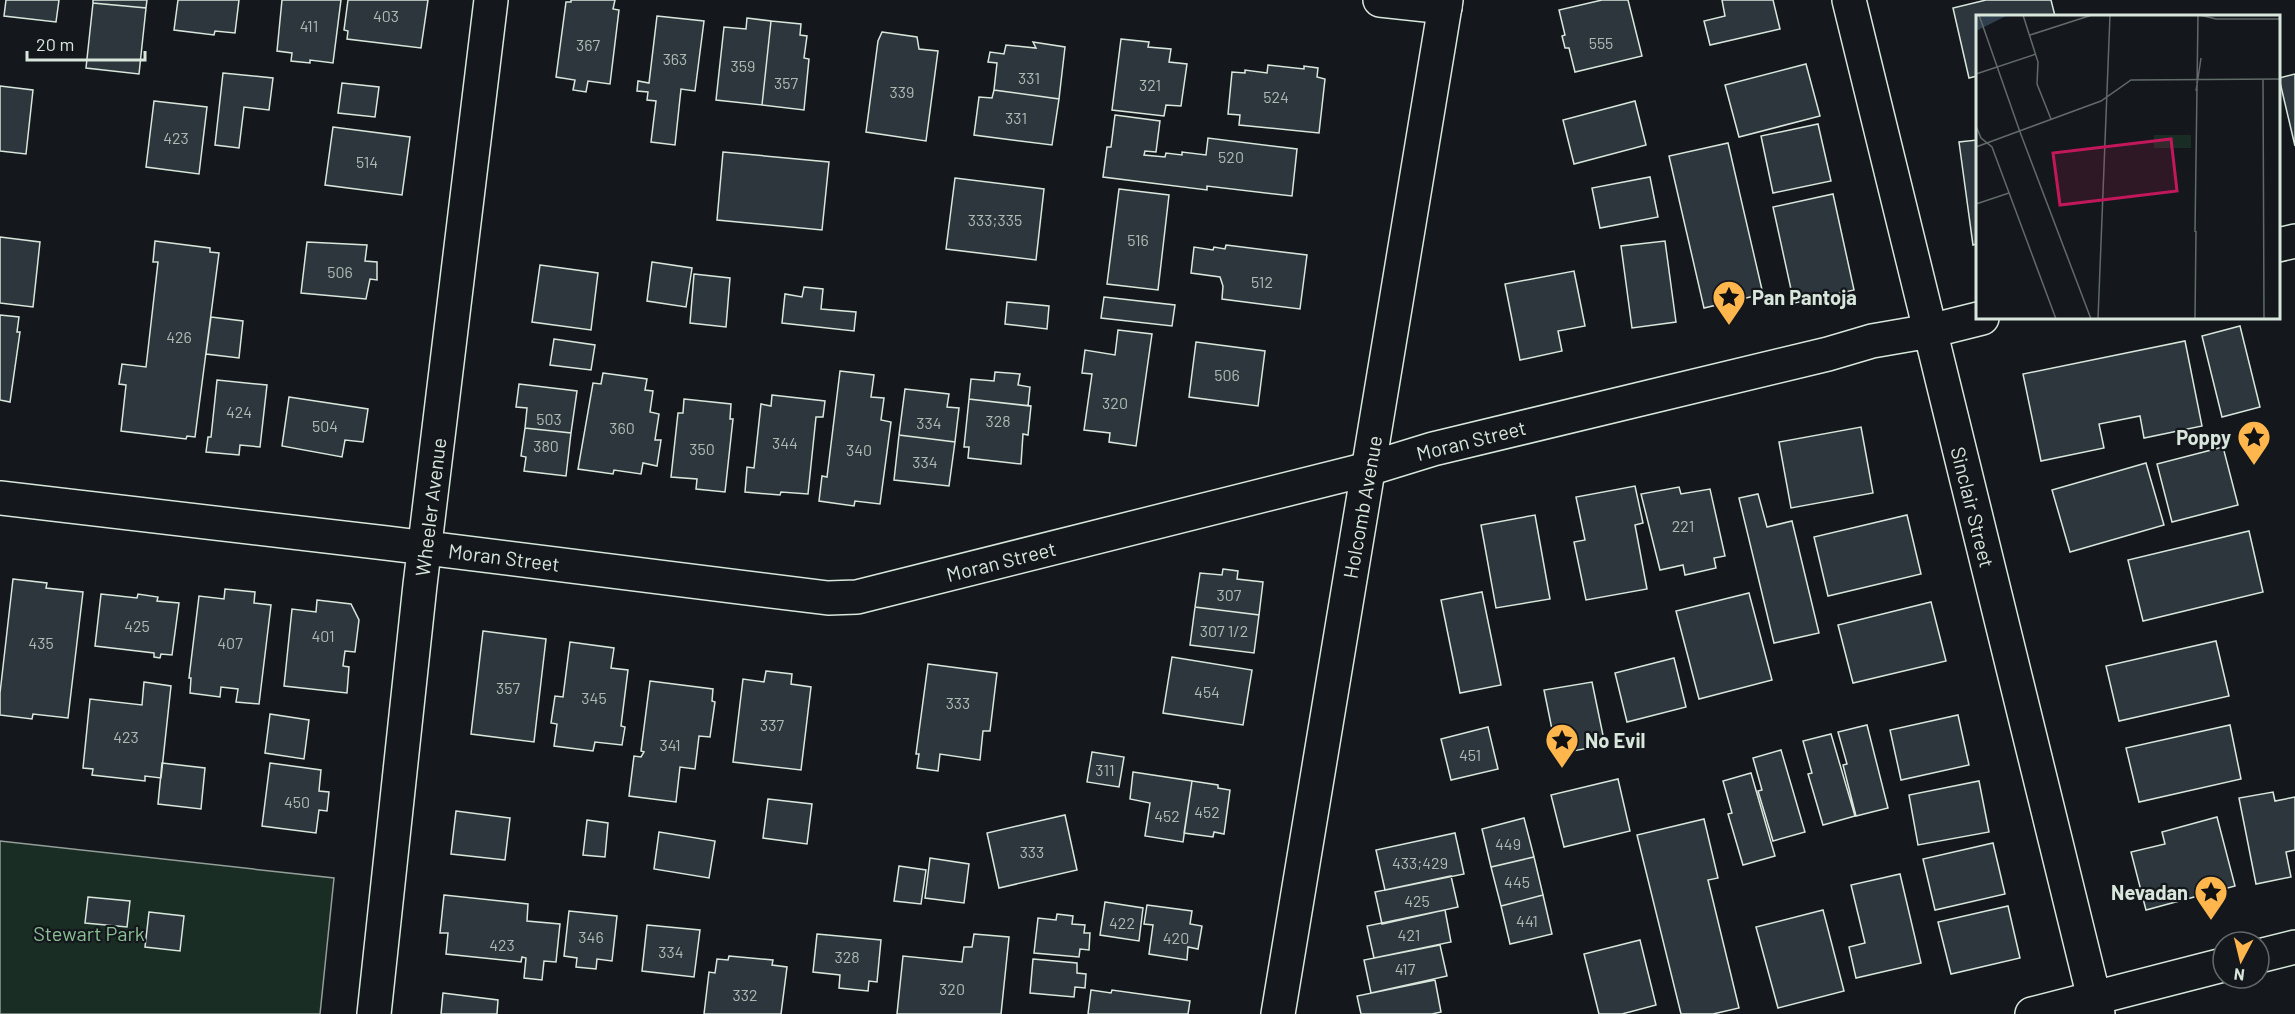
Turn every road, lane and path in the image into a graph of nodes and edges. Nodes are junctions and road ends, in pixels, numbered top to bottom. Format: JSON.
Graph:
{"nodes":[{"id":1,"x":491,"y":0,"type":"edge"},
{"id":2,"x":1380,"y":0,"type":"edge"},
{"id":3,"x":1849,"y":0,"type":"edge"},
{"id":4,"x":1446,"y":4,"type":"edge"},
{"id":5,"x":2295,"y":240,"type":"edge"},
{"id":6,"x":2280,"y":244,"type":"edge"},
{"id":7,"x":1976,"y":320,"type":"edge"},
{"id":8,"x":1930,"y":331,"type":"junction"},
{"id":9,"x":1368,"y":468,"type":"junction"},
{"id":10,"x":0,"y":498,"type":"edge"},
{"id":11,"x":425,"y":548,"type":"junction"},
{"id":12,"x":2295,"y":947,"type":"edge"},
{"id":13,"x":2271,"y":953,"type":"edge"},
{"id":14,"x":2211,"y":969,"type":"edge"},
{"id":15,"x":2096,"y":1007,"type":"edge"},
{"id":16,"x":374,"y":1014,"type":"edge"},
{"id":17,"x":1278,"y":1014,"type":"edge"},
{"id":18,"x":2032,"y":1014,"type":"edge"}],
"edges":[{"from":1,"to":11,"type":"street","name":"Wheeler Avenue"},
{"from":2,"to":4,"type":"street"},
{"from":3,"to":8,"type":"street","name":"Sinclair Street"},
{"from":4,"to":9,"type":"street","name":"Holcomb Avenue"},
{"from":5,"to":6,"type":"street"},
{"from":7,"to":8,"type":"street","name":"Moran Street"},
{"from":8,"to":9,"type":"street","name":"Moran Street"},
{"from":8,"to":15,"type":"street","name":"Sinclair Street"},
{"from":9,"to":11,"type":"street","name":"Moran Street"},
{"from":9,"to":17,"type":"street","name":"Holcomb Avenue"},
{"from":10,"to":11,"type":"street","name":"Moran Street"},
{"from":11,"to":16,"type":"street","name":"Wheeler Avenue"},
{"from":12,"to":13,"type":"street"},
{"from":14,"to":15,"type":"street"},
{"from":15,"to":18,"type":"street"}]}
